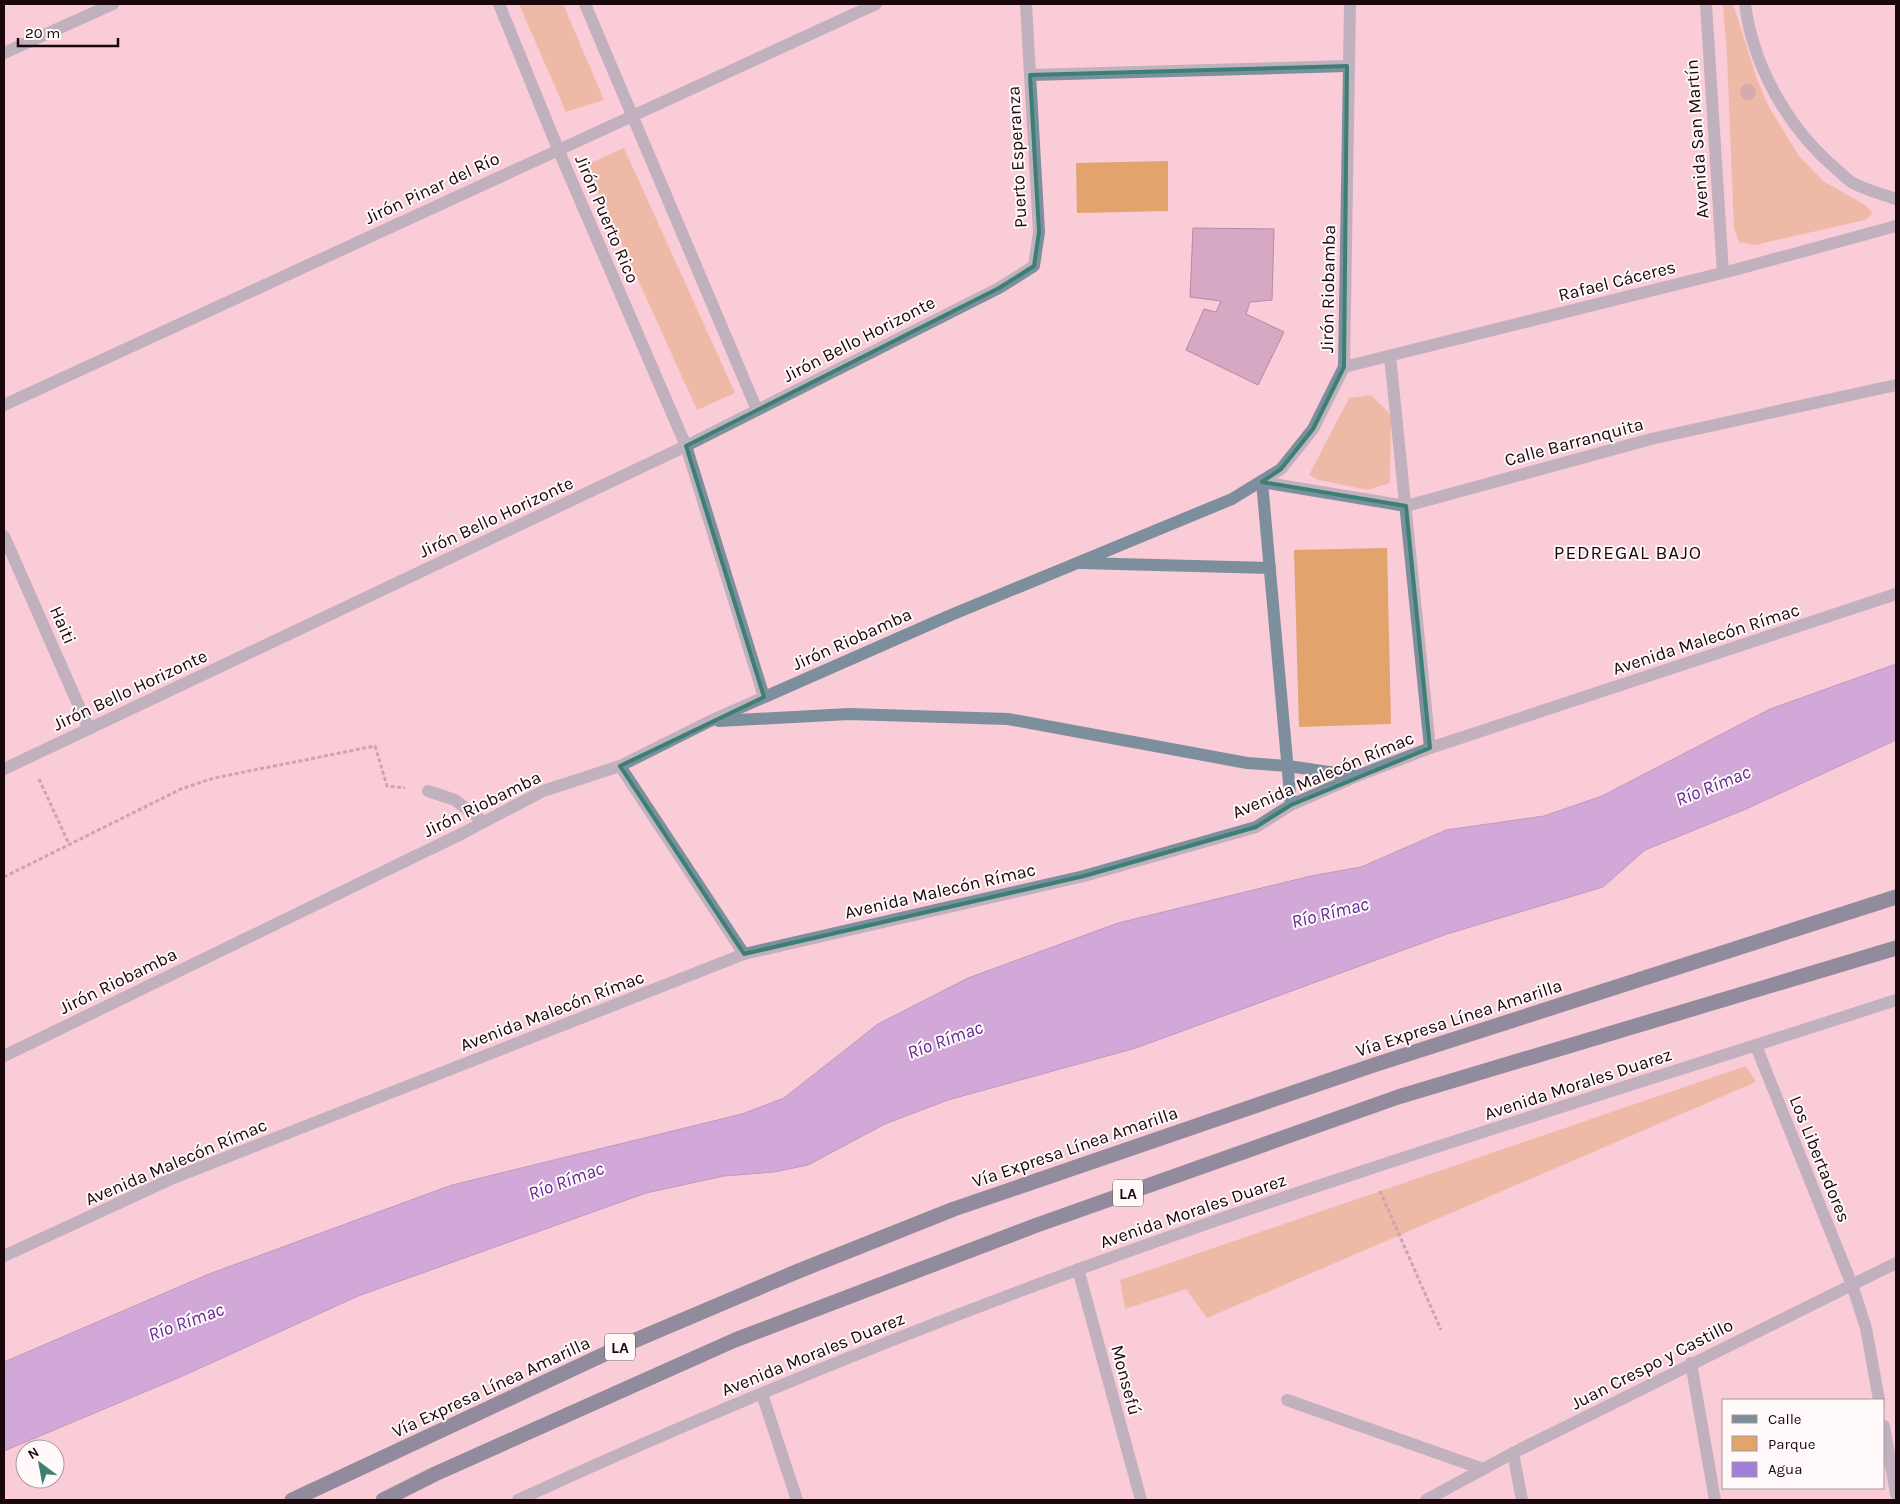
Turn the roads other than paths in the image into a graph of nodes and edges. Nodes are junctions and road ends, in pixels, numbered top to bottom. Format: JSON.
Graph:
{"nodes":[{"id":1,"x":113,"y":4,"type":"edge"},
{"id":2,"x":499,"y":4,"type":"edge"},
{"id":3,"x":585,"y":4,"type":"edge"},
{"id":4,"x":876,"y":4,"type":"edge"},
{"id":5,"x":1026,"y":4,"type":"edge"},
{"id":6,"x":1350,"y":4,"type":"edge"},
{"id":7,"x":1706,"y":4,"type":"edge"},
{"id":8,"x":1745,"y":4,"type":"edge"},
{"id":9,"x":4,"y":53,"type":"edge"},
{"id":10,"x":1347,"y":66,"type":"junction"},
{"id":11,"x":1030,"y":75,"type":"junction"},
{"id":12,"x":633,"y":117,"type":"junction"},
{"id":13,"x":558,"y":149,"type":"junction"},
{"id":14,"x":1896,"y":199,"type":"edge"},
{"id":15,"x":1896,"y":226,"type":"edge"},
{"id":16,"x":1723,"y":273,"type":"junction"},
{"id":17,"x":999,"y":288,"type":"joint"},
{"id":18,"x":1390,"y":356,"type":"junction"},
{"id":19,"x":1344,"y":367,"type":"junction"},
{"id":20,"x":1896,"y":385,"type":"edge"},
{"id":21,"x":4,"y":405,"type":"edge"},
{"id":22,"x":756,"y":410,"type":"junction"},
{"id":23,"x":686,"y":446,"type":"junction"},
{"id":24,"x":1262,"y":482,"type":"junction"},
{"id":25,"x":1406,"y":506,"type":"junction"},
{"id":26,"x":4,"y":536,"type":"edge"},
{"id":27,"x":1076,"y":562,"type":"junction"},
{"id":28,"x":1270,"y":568,"type":"junction"},
{"id":29,"x":1896,"y":594,"type":"edge"},
{"id":30,"x":764,"y":697,"type":"junction"},
{"id":31,"x":710,"y":721,"type":"junction"},
{"id":32,"x":89,"y":730,"type":"junction"},
{"id":33,"x":1430,"y":748,"type":"junction"},
{"id":34,"x":620,"y":766,"type":"junction"},
{"id":35,"x":1288,"y":766,"type":"junction"},
{"id":36,"x":4,"y":768,"type":"edge"},
{"id":37,"x":1356,"y":776,"type":"junction"},
{"id":38,"x":428,"y":791,"type":"road end"},
{"id":39,"x":1292,"y":804,"type":"junction"},
{"id":40,"x":484,"y":822,"type":"junction"},
{"id":41,"x":1896,"y":897,"type":"edge"},
{"id":42,"x":1896,"y":948,"type":"edge"},
{"id":43,"x":744,"y":954,"type":"junction"},
{"id":44,"x":1896,"y":1000,"type":"edge"},
{"id":45,"x":1756,"y":1046,"type":"junction"},
{"id":46,"x":4,"y":1056,"type":"edge"},
{"id":47,"x":4,"y":1256,"type":"edge"},
{"id":48,"x":1896,"y":1263,"type":"edge"},
{"id":49,"x":1078,"y":1269,"type":"junction"},
{"id":50,"x":1852,"y":1285,"type":"junction"},
{"id":51,"x":1692,"y":1363,"type":"junction"},
{"id":52,"x":762,"y":1394,"type":"junction"},
{"id":53,"x":1879,"y":1399,"type":"edge"},
{"id":54,"x":1287,"y":1400,"type":"dead end"},
{"id":55,"x":1885,"y":1432,"type":"edge"},
{"id":56,"x":1513,"y":1453,"type":"junction"},
{"id":57,"x":1483,"y":1469,"type":"junction"},
{"id":58,"x":1896,"y":1494,"type":"edge"},
{"id":59,"x":292,"y":1500,"type":"edge"},
{"id":60,"x":384,"y":1500,"type":"edge"},
{"id":61,"x":518,"y":1500,"type":"edge"},
{"id":62,"x":797,"y":1500,"type":"edge"},
{"id":63,"x":1140,"y":1500,"type":"edge"},
{"id":64,"x":1426,"y":1500,"type":"edge"},
{"id":65,"x":1522,"y":1500,"type":"edge"},
{"id":66,"x":1715,"y":1500,"type":"edge"}],
"edges":[{"from":1,"to":9,"type":"street"},
{"from":2,"to":13,"type":"street","name":"Jirón Puerto Rico"},
{"from":3,"to":12,"type":"street"},
{"from":4,"to":12,"type":"street","name":"Jirón Pinar del Río"},
{"from":5,"to":11,"type":"street","name":"Puerto Esperanza"},
{"from":6,"to":10,"type":"street","name":"Jirón Riobamba"},
{"from":7,"to":16,"type":"street","name":"Avenida San Martín"},
{"from":8,"to":14,"type":"street"},
{"from":10,"to":11,"type":"street"},
{"from":10,"to":19,"type":"street","name":"Jirón Riobamba"},
{"from":11,"to":17,"type":"street","name":"Puerto Esperanza"},
{"from":12,"to":13,"type":"street","name":"Jirón Pinar del Río"},
{"from":12,"to":22,"type":"street"},
{"from":13,"to":21,"type":"street","name":"Jirón Pinar del Río"},
{"from":13,"to":23,"type":"street","name":"Jirón Puerto Rico"},
{"from":15,"to":16,"type":"street","name":"Rafael Cáceres"},
{"from":16,"to":18,"type":"street","name":"Rafael Cáceres"},
{"from":17,"to":22,"type":"street","name":"Jirón Bello Horizonte"},
{"from":18,"to":19,"type":"street","name":"Rafael Cáceres"},
{"from":18,"to":25,"type":"street"},
{"from":19,"to":24,"type":"street","name":"Jirón Riobamba"},
{"from":20,"to":25,"type":"street","name":"Calle Barranquita"},
{"from":22,"to":23,"type":"street","name":"Jirón Bello Horizonte"},
{"from":23,"to":30,"type":"street","name":"Jirón Puerto Rico"},
{"from":23,"to":32,"type":"street","name":"Jirón Bello Horizonte"},
{"from":24,"to":25,"type":"street","name":"Calle Barranquita"},
{"from":24,"to":27,"type":"street","name":"Jirón Riobamba"},
{"from":24,"to":28,"type":"street"},
{"from":25,"to":33,"type":"street"},
{"from":26,"to":32,"type":"street","name":"Haiti"},
{"from":27,"to":28,"type":"street"},
{"from":27,"to":30,"type":"street","name":"Jirón Riobamba"},
{"from":28,"to":35,"type":"street"},
{"from":29,"to":33,"type":"street","name":"Avenida Malecón Rímac"},
{"from":30,"to":31,"type":"street","name":"Jirón Riobamba"},
{"from":31,"to":34,"type":"street","name":"Jirón Riobamba"},
{"from":31,"to":35,"type":"street"},
{"from":32,"to":36,"type":"street","name":"Jirón Bello Horizonte"},
{"from":33,"to":37,"type":"street","name":"Avenida Malecón Rímac"},
{"from":34,"to":40,"type":"street","name":"Jirón Riobamba"},
{"from":34,"to":43,"type":"street"},
{"from":35,"to":37,"type":"street"},
{"from":35,"to":39,"type":"street"},
{"from":37,"to":39,"type":"street","name":"Avenida Malecón Rímac"},
{"from":38,"to":40,"type":"street"},
{"from":39,"to":43,"type":"street","name":"Avenida Malecón Rímac"},
{"from":40,"to":46,"type":"street","name":"Jirón Riobamba"},
{"from":41,"to":59,"type":"highway","name":"Vía Expresa Línea Amarilla","number":"LA"},
{"from":42,"to":60,"type":"highway","number":"LA"},
{"from":43,"to":47,"type":"street","name":"Avenida Malecón Rímac"},
{"from":44,"to":45,"type":"street","name":"Avenida Morales Duarez"},
{"from":45,"to":49,"type":"street","name":"Avenida Morales Duarez"},
{"from":45,"to":50,"type":"street","name":"Los Libertadores"},
{"from":48,"to":50,"type":"street","name":"Juan Crespo y Castillo"},
{"from":49,"to":52,"type":"street","name":"Avenida Morales Duarez"},
{"from":49,"to":63,"type":"street","name":"Monsefú"},
{"from":50,"to":51,"type":"street","name":"Juan Crespo y Castillo"},
{"from":50,"to":53,"type":"street","name":"Los Libertadores"},
{"from":51,"to":56,"type":"street","name":"Juan Crespo y Castillo"},
{"from":51,"to":66,"type":"street"},
{"from":52,"to":61,"type":"street","name":"Avenida Morales Duarez"},
{"from":52,"to":62,"type":"street"},
{"from":54,"to":57,"type":"street"},
{"from":55,"to":58,"type":"street"},
{"from":56,"to":57,"type":"street","name":"Juan Crespo y Castillo"},
{"from":56,"to":65,"type":"street"},
{"from":57,"to":64,"type":"street","name":"Juan Crespo y Castillo"}]}
